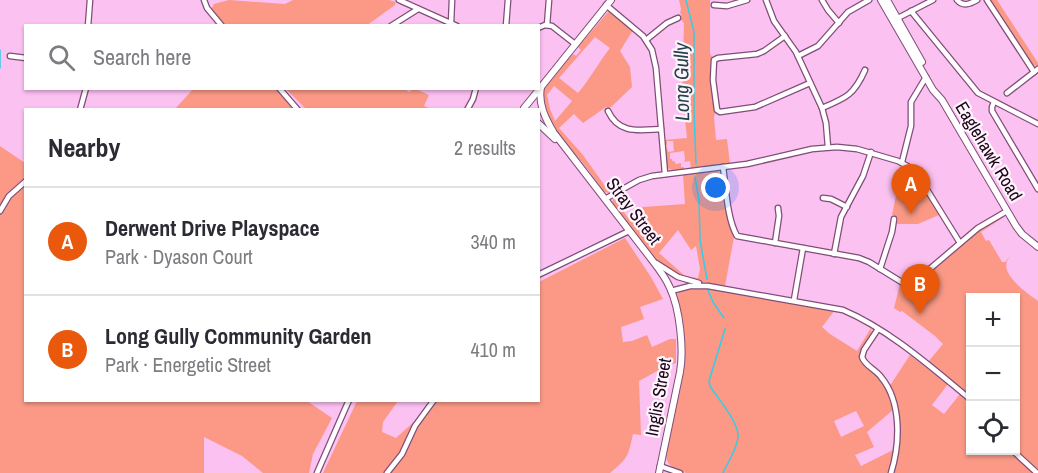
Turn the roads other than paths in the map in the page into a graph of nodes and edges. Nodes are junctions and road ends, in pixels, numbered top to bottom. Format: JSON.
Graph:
{"nodes":[{"id":1,"x":90,"y":0,"type":"edge"},
{"id":2,"x":204,"y":0,"type":"edge"},
{"id":3,"x":399,"y":0,"type":"edge"},
{"id":4,"x":452,"y":0,"type":"edge"},
{"id":5,"x":508,"y":0,"type":"edge"},
{"id":6,"x":549,"y":0,"type":"edge"},
{"id":7,"x":747,"y":0,"type":"edge"},
{"id":8,"x":766,"y":0,"type":"edge"},
{"id":9,"x":822,"y":0,"type":"edge"},
{"id":10,"x":869,"y":0,"type":"edge"},
{"id":11,"x":881,"y":0,"type":"edge"},
{"id":12,"x":887,"y":0,"type":"edge"},
{"id":13,"x":933,"y":0,"type":"edge"},
{"id":14,"x":957,"y":0,"type":"edge"},
{"id":15,"x":977,"y":0,"type":"edge"},
{"id":16,"x":987,"y":0,"type":"edge"},
{"id":17,"x":609,"y":3,"type":"edge"},
{"id":18,"x":714,"y":4,"type":"dead end"},
{"id":19,"x":418,"y":9,"type":"junction"},
{"id":20,"x":911,"y":11,"type":"junction"},
{"id":21,"x":678,"y":18,"type":"dead end"},
{"id":22,"x":894,"y":20,"type":"junction"},
{"id":23,"x":451,"y":23,"type":"joint"},
{"id":24,"x":839,"y":23,"type":"junction"},
{"id":25,"x":88,"y":24,"type":"edge"},
{"id":26,"x":220,"y":24,"type":"edge"},
{"id":27,"x":394,"y":24,"type":"edge"},
{"id":28,"x":506,"y":24,"type":"edge"},
{"id":29,"x":547,"y":25,"type":"junction"},
{"id":30,"x":540,"y":27,"type":"edge"},
{"id":31,"x":785,"y":36,"type":"junction"},
{"id":32,"x":646,"y":40,"type":"junction"},
{"id":33,"x":575,"y":44,"type":"junction"},
{"id":34,"x":10,"y":56,"type":"dead end"},
{"id":35,"x":798,"y":56,"type":"junction"},
{"id":36,"x":24,"y":58,"type":"edge"},
{"id":37,"x":865,"y":70,"type":"dead end"},
{"id":38,"x":1036,"y":70,"type":"edge"},
{"id":39,"x":927,"y":75,"type":"junction"},
{"id":40,"x":810,"y":83,"type":"junction"},
{"id":41,"x":541,"y":87,"type":"joint"},
{"id":42,"x":85,"y":90,"type":"edge"},
{"id":43,"x":281,"y":90,"type":"edge"},
{"id":44,"x":475,"y":90,"type":"edge"},
{"id":45,"x":539,"y":90,"type":"edge"},
{"id":46,"x":1006,"y":93,"type":"dead end"},
{"id":47,"x":994,"y":102,"type":"junction"},
{"id":48,"x":525,"y":107,"type":"edge"},
{"id":49,"x":81,"y":108,"type":"edge"},
{"id":50,"x":296,"y":108,"type":"edge"},
{"id":51,"x":468,"y":108,"type":"edge"},
{"id":52,"x":822,"y":108,"type":"junction"},
{"id":53,"x":608,"y":111,"type":"dead end"},
{"id":54,"x":540,"y":112,"type":"edge"},
{"id":55,"x":543,"y":113,"type":"junction"},
{"id":56,"x":1038,"y":124,"type":"edge"},
{"id":57,"x":540,"y":125,"type":"edge"},
{"id":58,"x":661,"y":129,"type":"junction"},
{"id":59,"x":828,"y":147,"type":"junction"},
{"id":60,"x":569,"y":152,"type":"junction"},
{"id":61,"x":871,"y":152,"type":"junction"},
{"id":62,"x":902,"y":162,"type":"junction"},
{"id":63,"x":723,"y":167,"type":"junction"},
{"id":64,"x":665,"y":174,"type":"junction"},
{"id":65,"x":24,"y":183,"type":"edge"},
{"id":66,"x":1038,"y":189,"type":"edge"},
{"id":67,"x":823,"y":198,"type":"dead end"},
{"id":68,"x":605,"y":199,"type":"junction"},
{"id":69,"x":847,"y":207,"type":"junction"},
{"id":70,"x":778,"y":208,"type":"dead end"},
{"id":71,"x":0,"y":211,"type":"edge"},
{"id":72,"x":1007,"y":211,"type":"junction"},
{"id":73,"x":894,"y":219,"type":"dead end"},
{"id":74,"x":629,"y":231,"type":"junction"},
{"id":75,"x":775,"y":243,"type":"junction"},
{"id":76,"x":960,"y":243,"type":"junction"},
{"id":77,"x":803,"y":248,"type":"junction"},
{"id":78,"x":1038,"y":248,"type":"edge"},
{"id":79,"x":834,"y":254,"type":"junction"},
{"id":80,"x":652,"y":260,"type":"junction"},
{"id":81,"x":880,"y":269,"type":"junction"},
{"id":82,"x":540,"y":274,"type":"edge"},
{"id":83,"x":708,"y":286,"type":"junction"},
{"id":84,"x":671,"y":291,"type":"junction"},
{"id":85,"x":794,"y":300,"type":"junction"},
{"id":86,"x":878,"y":329,"type":"junction"},
{"id":87,"x":966,"y":396,"type":"edge"},
{"id":88,"x":348,"y":402,"type":"edge"},
{"id":89,"x":433,"y":402,"type":"edge"},
{"id":90,"x":1017,"y":455,"type":"edge"},
{"id":91,"x":660,"y":470,"type":"edge"},
{"id":92,"x":317,"y":473,"type":"edge"},
{"id":93,"x":387,"y":473,"type":"edge"},
{"id":94,"x":680,"y":473,"type":"edge"},
{"id":95,"x":891,"y":473,"type":"edge"},
{"id":96,"x":1037,"y":473,"type":"edge"}],
"edges":[{"from":1,"to":25,"type":"street"},
{"from":2,"to":26,"type":"street"},
{"from":3,"to":19,"type":"street"},
{"from":4,"to":23,"type":"street"},
{"from":5,"to":28,"type":"street"},
{"from":6,"to":29,"type":"street"},
{"from":7,"to":18,"type":"street"},
{"from":8,"to":31,"type":"street"},
{"from":9,"to":24,"type":"street"},
{"from":10,"to":24,"type":"street"},
{"from":11,"to":22,"type":"main road","name":"Eaglehawk Road"},
{"from":12,"to":22,"type":"main road","name":"Eaglehawk Road"},
{"from":13,"to":20,"type":"street"},
{"from":14,"to":15,"type":"street"},
{"from":16,"to":38,"type":"street"},
{"from":17,"to":32,"type":"street"},
{"from":17,"to":33,"type":"main road"},
{"from":19,"to":23,"type":"street"},
{"from":19,"to":27,"type":"street"},
{"from":20,"to":22,"type":"street"},
{"from":20,"to":47,"type":"street"},
{"from":21,"to":32,"type":"street"},
{"from":22,"to":39,"type":"main road","name":"Eaglehawk Road"},
{"from":24,"to":35,"type":"street"},
{"from":29,"to":30,"type":"street"},
{"from":29,"to":33,"type":"street"},
{"from":31,"to":35,"type":"street"},
{"from":31,"to":40,"type":"street"},
{"from":32,"to":58,"type":"street"},
{"from":33,"to":41,"type":"main road"},
{"from":34,"to":36,"type":"street"},
{"from":35,"to":40,"type":"street"},
{"from":37,"to":52,"type":"street"},
{"from":38,"to":46,"type":"street"},
{"from":39,"to":62,"type":"street"},
{"from":39,"to":72,"type":"main road","name":"Eaglehawk Road"},
{"from":40,"to":52,"type":"street"},
{"from":41,"to":55,"type":"main road","name":"Stray Street"},
{"from":42,"to":49,"type":"street"},
{"from":43,"to":50,"type":"street"},
{"from":44,"to":51,"type":"street"},
{"from":45,"to":48,"type":"main road"},
{"from":47,"to":56,"type":"street"},
{"from":47,"to":66,"type":"street"},
{"from":52,"to":59,"type":"street"},
{"from":53,"to":58,"type":"street"},
{"from":54,"to":55,"type":"main road"},
{"from":55,"to":60,"type":"main road","name":"Stray Street"},
{"from":57,"to":60,"type":"main road","name":"Stray Street"},
{"from":58,"to":64,"type":"street"},
{"from":59,"to":61,"type":"street"},
{"from":59,"to":63,"type":"street"},
{"from":60,"to":68,"type":"main road","name":"Stray Street"},
{"from":61,"to":62,"type":"street"},
{"from":61,"to":69,"type":"street"},
{"from":62,"to":76,"type":"street"},
{"from":63,"to":64,"type":"street"},
{"from":63,"to":75,"type":"street"},
{"from":64,"to":68,"type":"street"},
{"from":65,"to":71,"type":"street"},
{"from":67,"to":69,"type":"street"},
{"from":68,"to":74,"type":"main road","name":"Stray Street"},
{"from":69,"to":79,"type":"street"},
{"from":70,"to":75,"type":"street"},
{"from":72,"to":76,"type":"street"},
{"from":72,"to":78,"type":"main road","name":"Eaglehawk Road"},
{"from":73,"to":81,"type":"street"},
{"from":74,"to":80,"type":"main road","name":"Stray Street"},
{"from":74,"to":82,"type":"street"},
{"from":75,"to":77,"type":"street"},
{"from":76,"to":81,"type":"street"},
{"from":77,"to":79,"type":"street"},
{"from":77,"to":85,"type":"street"},
{"from":79,"to":81,"type":"street"},
{"from":80,"to":83,"type":"street"},
{"from":80,"to":84,"type":"main road","name":"Stray Street"},
{"from":83,"to":84,"type":"street"},
{"from":83,"to":85,"type":"street"},
{"from":84,"to":91,"type":"main road","name":"Inglis Street"},
{"from":85,"to":86,"type":"street"},
{"from":86,"to":87,"type":"street"},
{"from":86,"to":95,"type":"street"},
{"from":88,"to":92,"type":"street"},
{"from":89,"to":93,"type":"street"},
{"from":90,"to":96,"type":"street"},
{"from":91,"to":94,"type":"street"}]}
